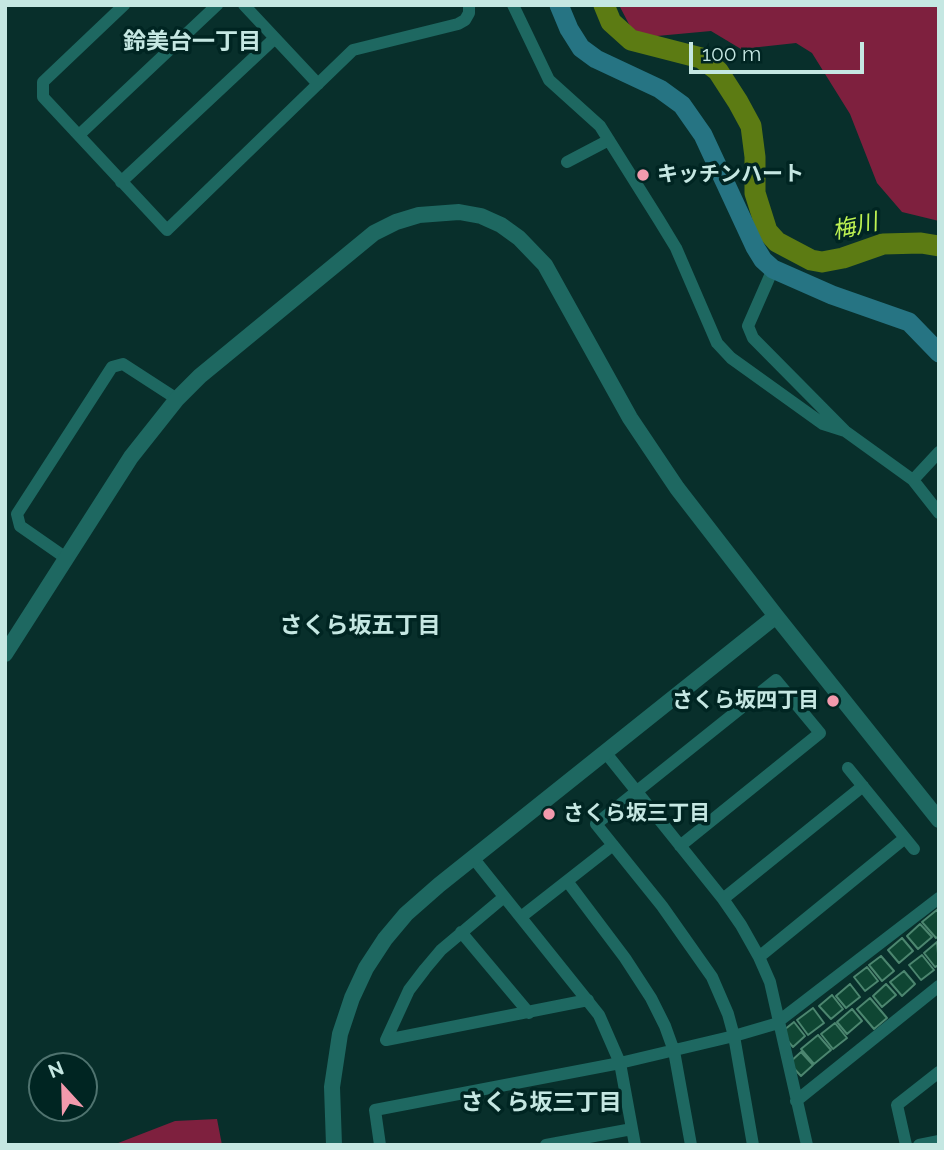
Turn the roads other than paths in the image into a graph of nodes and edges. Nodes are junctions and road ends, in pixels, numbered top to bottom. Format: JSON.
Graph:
{"nodes":[{"id":1,"x":124,"y":5,"type":"edge"},
{"id":2,"x":217,"y":5,"type":"edge"},
{"id":3,"x":244,"y":5,"type":"edge"},
{"id":4,"x":469,"y":5,"type":"edge"},
{"id":5,"x":513,"y":5,"type":"edge"},
{"id":6,"x":559,"y":5,"type":"edge"},
{"id":7,"x":275,"y":38,"type":"junction"},
{"id":8,"x":318,"y":84,"type":"junction"},
{"id":9,"x":79,"y":135,"type":"junction"},
{"id":10,"x":609,"y":140,"type":"junction"},
{"id":11,"x":567,"y":162,"type":"dead end"},
{"id":12,"x":121,"y":181,"type":"junction"},
{"id":13,"x":773,"y":269,"type":"junction"},
{"id":14,"x":939,"y":353,"type":"edge"},
{"id":15,"x":177,"y":398,"type":"junction"},
{"id":16,"x":845,"y":431,"type":"junction"},
{"id":17,"x":939,"y":452,"type":"edge"},
{"id":18,"x":913,"y":480,"type":"junction"},
{"id":19,"x":939,"y":513,"type":"edge"},
{"id":20,"x":66,"y":558,"type":"junction"},
{"id":21,"x":776,"y":616,"type":"junction"},
{"id":22,"x":5,"y":654,"type":"edge"},
{"id":23,"x":605,"y":752,"type":"junction"},
{"id":24,"x":848,"y":768,"type":"dead end"},
{"id":25,"x":863,"y":786,"type":"junction"},
{"id":26,"x":637,"y":792,"type":"junction"},
{"id":27,"x":939,"y":820,"type":"edge"},
{"id":28,"x":905,"y":838,"type":"junction"},
{"id":29,"x":613,"y":845,"type":"junction"},
{"id":30,"x":680,"y":846,"type":"junction"},
{"id":31,"x":914,"y":849,"type":"dead end"},
{"id":32,"x":474,"y":859,"type":"junction"},
{"id":33,"x":567,"y":881,"type":"junction"},
{"id":34,"x":505,"y":897,"type":"junction"},
{"id":35,"x":939,"y":898,"type":"edge"},
{"id":36,"x":723,"y":900,"type":"junction"},
{"id":37,"x":521,"y":917,"type":"junction"},
{"id":38,"x":461,"y":932,"type":"junction"},
{"id":39,"x":759,"y":957,"type":"junction"},
{"id":40,"x":939,"y":986,"type":"edge"},
{"id":41,"x":588,"y":1000,"type":"junction"},
{"id":42,"x":528,"y":1013,"type":"junction"},
{"id":43,"x":779,"y":1021,"type":"junction"},
{"id":44,"x":734,"y":1037,"type":"junction"},
{"id":45,"x":674,"y":1051,"type":"junction"},
{"id":46,"x":620,"y":1063,"type":"junction"},
{"id":47,"x":939,"y":1072,"type":"edge"},
{"id":48,"x":796,"y":1101,"type":"junction"},
{"id":49,"x":632,"y":1129,"type":"junction"},
{"id":50,"x":939,"y":1141,"type":"edge"},
{"id":51,"x":334,"y":1145,"type":"edge"},
{"id":52,"x":380,"y":1145,"type":"edge"},
{"id":53,"x":546,"y":1145,"type":"edge"},
{"id":54,"x":635,"y":1145,"type":"edge"},
{"id":55,"x":691,"y":1145,"type":"edge"},
{"id":56,"x":753,"y":1145,"type":"edge"},
{"id":57,"x":807,"y":1145,"type":"edge"},
{"id":58,"x":906,"y":1145,"type":"edge"},
{"id":59,"x":919,"y":1145,"type":"edge"}],
"edges":[{"from":1,"to":9,"type":"street"},
{"from":2,"to":9,"type":"street"},
{"from":3,"to":7,"type":"street"},
{"from":4,"to":8,"type":"street"},
{"from":5,"to":10,"type":"street"},
{"from":6,"to":13,"type":"main road"},
{"from":7,"to":8,"type":"street"},
{"from":7,"to":12,"type":"street"},
{"from":8,"to":12,"type":"street"},
{"from":9,"to":12,"type":"street"},
{"from":10,"to":11,"type":"street"},
{"from":10,"to":16,"type":"street"},
{"from":13,"to":14,"type":"main road"},
{"from":13,"to":16,"type":"street"},
{"from":15,"to":20,"type":"street"},
{"from":15,"to":20,"type":"street"},
{"from":15,"to":21,"type":"street"},
{"from":16,"to":18,"type":"street"},
{"from":17,"to":18,"type":"street"},
{"from":18,"to":19,"type":"street"},
{"from":20,"to":22,"type":"street"},
{"from":21,"to":23,"type":"street"},
{"from":21,"to":27,"type":"street"},
{"from":23,"to":26,"type":"street"},
{"from":23,"to":32,"type":"street"},
{"from":24,"to":25,"type":"street"},
{"from":25,"to":28,"type":"street"},
{"from":25,"to":36,"type":"street"},
{"from":26,"to":29,"type":"street"},
{"from":26,"to":30,"type":"street"},
{"from":26,"to":30,"type":"street"},
{"from":28,"to":31,"type":"street"},
{"from":28,"to":39,"type":"street"},
{"from":29,"to":33,"type":"street"},
{"from":29,"to":44,"type":"street"},
{"from":30,"to":36,"type":"street"},
{"from":32,"to":34,"type":"street"},
{"from":32,"to":51,"type":"street"},
{"from":33,"to":37,"type":"street"},
{"from":33,"to":45,"type":"street"},
{"from":34,"to":37,"type":"street"},
{"from":34,"to":38,"type":"street"},
{"from":35,"to":43,"type":"street"},
{"from":36,"to":39,"type":"street"},
{"from":37,"to":41,"type":"street"},
{"from":38,"to":42,"type":"street"},
{"from":38,"to":42,"type":"street"},
{"from":39,"to":43,"type":"street"},
{"from":40,"to":48,"type":"street"},
{"from":41,"to":42,"type":"street"},
{"from":41,"to":46,"type":"street"},
{"from":43,"to":44,"type":"street"},
{"from":43,"to":48,"type":"street"},
{"from":44,"to":45,"type":"street"},
{"from":44,"to":56,"type":"street"},
{"from":45,"to":46,"type":"street"},
{"from":45,"to":55,"type":"street"},
{"from":46,"to":49,"type":"street"},
{"from":46,"to":52,"type":"street"},
{"from":47,"to":58,"type":"street"},
{"from":48,"to":57,"type":"street"},
{"from":49,"to":53,"type":"street"},
{"from":49,"to":54,"type":"street"},
{"from":50,"to":59,"type":"street"}]}
